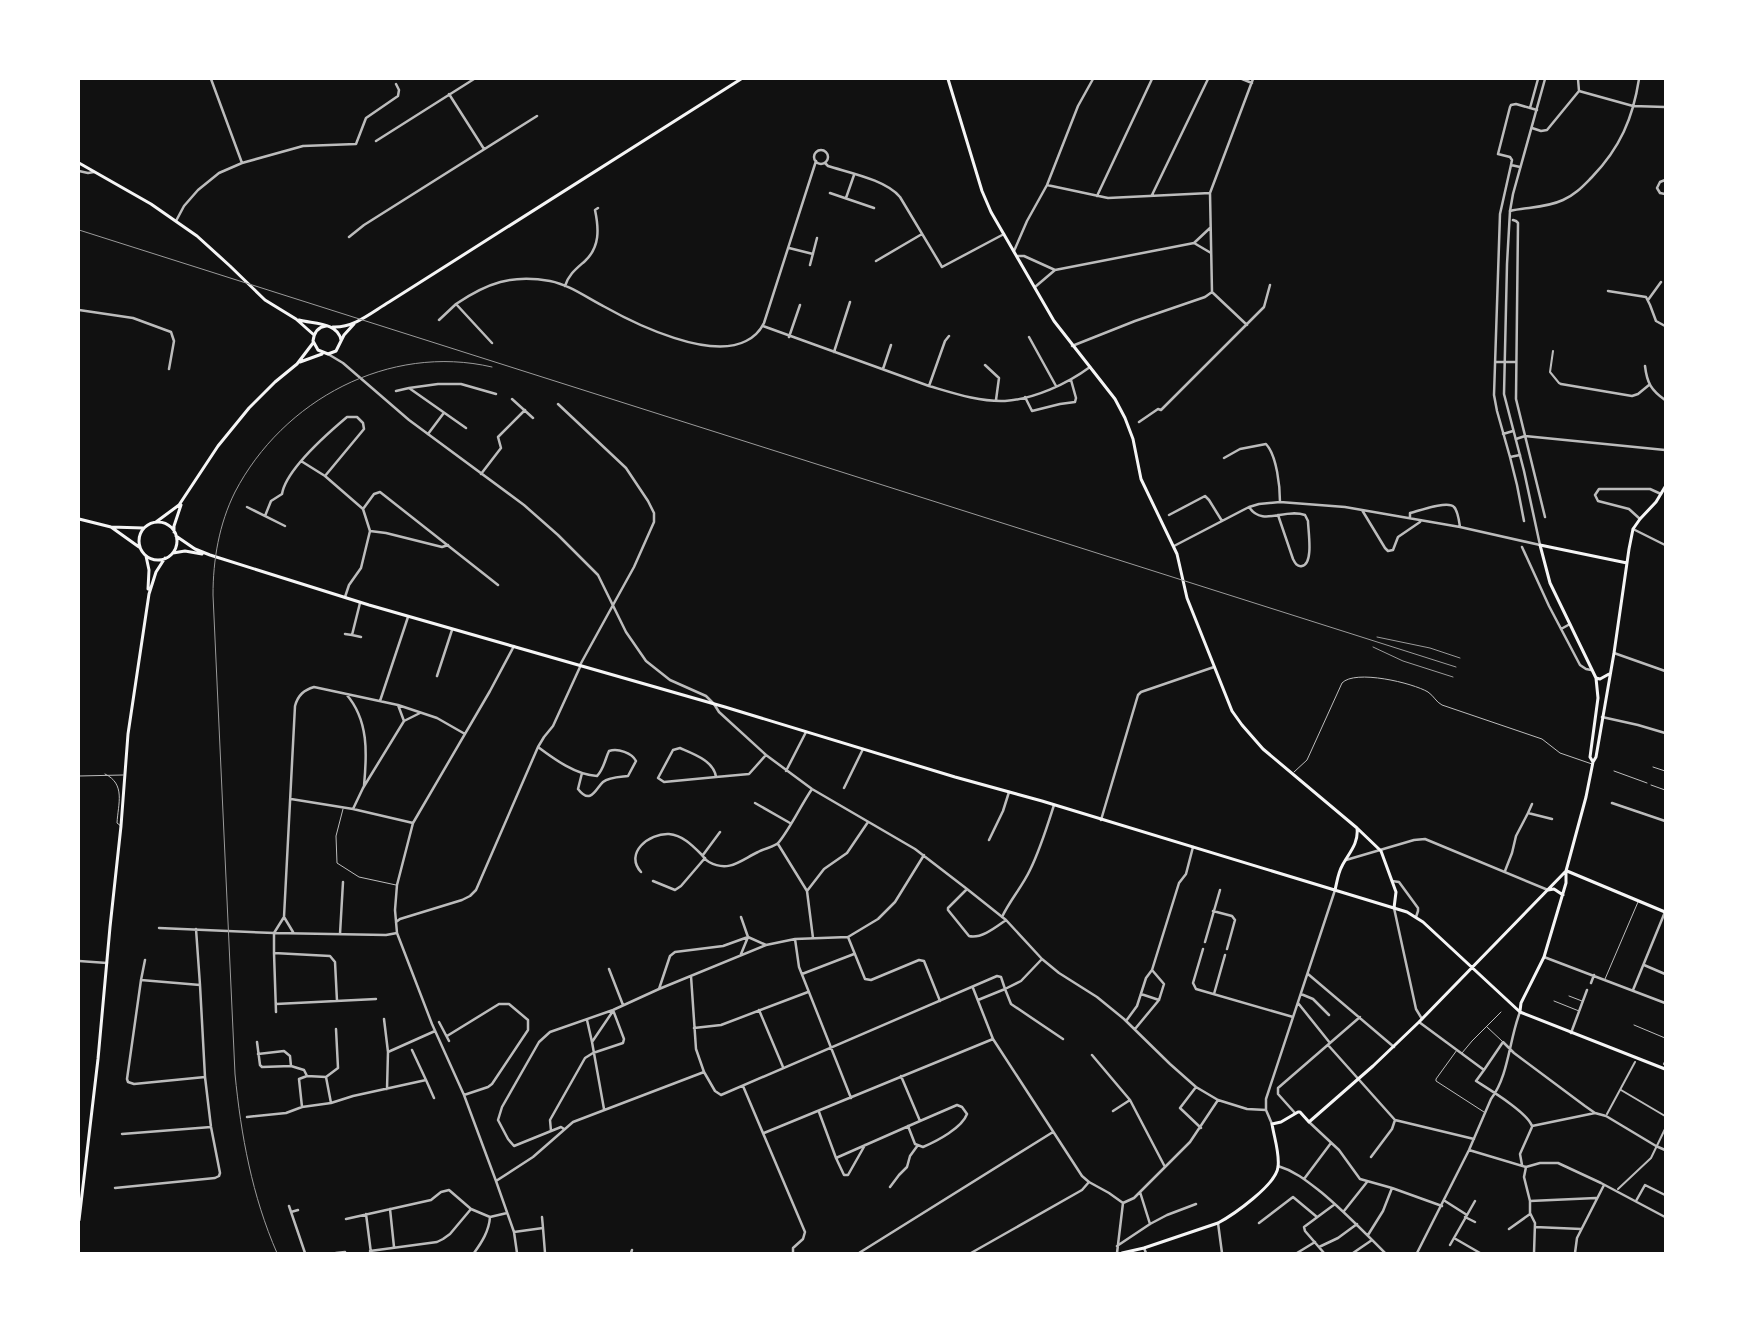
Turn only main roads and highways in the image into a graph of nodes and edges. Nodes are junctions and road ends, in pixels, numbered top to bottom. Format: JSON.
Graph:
{"nodes":[{"id":1,"x":741,"y":79,"type":"edge"},
{"id":2,"x":948,"y":79,"type":"edge"},
{"id":3,"x":79,"y":163,"type":"edge"},
{"id":4,"x":296,"y":319,"type":"junction"},
{"id":5,"x":354,"y":323,"type":"junction"},
{"id":6,"x":326,"y":326,"type":"junction"},
{"id":7,"x":333,"y":328,"type":"junction"},
{"id":8,"x":314,"y":334,"type":"junction"},
{"id":9,"x":341,"y":341,"type":"junction"},
{"id":10,"x":313,"y":343,"type":"junction"},
{"id":11,"x":323,"y":354,"type":"junction"},
{"id":12,"x":296,"y":364,"type":"junction"},
{"id":13,"x":1665,"y":487,"type":"edge"},
{"id":14,"x":183,"y":499,"type":"junction"},
{"id":15,"x":79,"y":519,"type":"edge"},
{"id":16,"x":156,"y":522,"type":"junction"},
{"id":17,"x":111,"y":527,"type":"junction"},
{"id":18,"x":144,"y":528,"type":"junction"},
{"id":19,"x":175,"y":534,"type":"junction"},
{"id":20,"x":140,"y":548,"type":"junction"},
{"id":21,"x":172,"y":553,"type":"junction"},
{"id":22,"x":145,"y":555,"type":"junction"},
{"id":23,"x":210,"y":555,"type":"junction"},
{"id":24,"x":166,"y":558,"type":"junction"},
{"id":25,"x":1627,"y":563,"type":"junction"},
{"id":26,"x":148,"y":594,"type":"junction"},
{"id":27,"x":1610,"y":674,"type":"junction"},
{"id":28,"x":1596,"y":678,"type":"junction"},
{"id":29,"x":1592,"y":763,"type":"junction"},
{"id":30,"x":1357,"y":828,"type":"junction"},
{"id":31,"x":1566,"y":871,"type":"junction"},
{"id":32,"x":1335,"y":890,"type":"junction"},
{"id":33,"x":1548,"y":890,"type":"junction"},
{"id":34,"x":1563,"y":895,"type":"junction"},
{"id":35,"x":1394,"y":908,"type":"junction"},
{"id":36,"x":1665,"y":912,"type":"edge"},
{"id":37,"x":1471,"y":968,"type":"junction"},
{"id":38,"x":1520,"y":1012,"type":"junction"},
{"id":39,"x":1665,"y":1069,"type":"edge"},
{"id":40,"x":79,"y":1220,"type":"edge"},
{"id":41,"x":1122,"y":1253,"type":"edge"}],
"edges":[{"from":1,"to":5,"type":"main road"},
{"from":2,"to":30,"type":"main road"},
{"from":3,"to":4,"type":"main road"},
{"from":4,"to":6,"type":"main road"},
{"from":4,"to":8,"type":"main road"},
{"from":5,"to":7,"type":"main road"},
{"from":5,"to":9,"type":"main road"},
{"from":6,"to":7,"type":"main road"},
{"from":6,"to":8,"type":"main road"},
{"from":7,"to":9,"type":"main road"},
{"from":8,"to":10,"type":"main road"},
{"from":9,"to":11,"type":"main road"},
{"from":10,"to":11,"type":"main road"},
{"from":10,"to":12,"type":"main road"},
{"from":11,"to":12,"type":"main road"},
{"from":12,"to":14,"type":"main road"},
{"from":13,"to":25,"type":"main road"},
{"from":14,"to":16,"type":"main road"},
{"from":14,"to":19,"type":"main road"},
{"from":15,"to":17,"type":"main road"},
{"from":16,"to":18,"type":"main road"},
{"from":16,"to":19,"type":"main road"},
{"from":17,"to":18,"type":"main road"},
{"from":17,"to":20,"type":"main road"},
{"from":18,"to":20,"type":"main road"},
{"from":19,"to":21,"type":"main road"},
{"from":19,"to":23,"type":"main road"},
{"from":20,"to":22,"type":"main road"},
{"from":21,"to":23,"type":"main road"},
{"from":21,"to":24,"type":"main road"},
{"from":22,"to":24,"type":"main road"},
{"from":22,"to":26,"type":"main road"},
{"from":23,"to":32,"type":"main road"},
{"from":24,"to":26,"type":"main road"},
{"from":25,"to":27,"type":"main road"},
{"from":25,"to":28,"type":"main road"},
{"from":26,"to":40,"type":"main road"},
{"from":27,"to":28,"type":"main road"},
{"from":27,"to":29,"type":"main road"},
{"from":28,"to":29,"type":"main road"},
{"from":29,"to":31,"type":"main road"},
{"from":30,"to":32,"type":"main road"},
{"from":30,"to":35,"type":"main road"},
{"from":31,"to":33,"type":"main road"},
{"from":31,"to":34,"type":"main road"},
{"from":31,"to":36,"type":"main road"},
{"from":32,"to":35,"type":"main road"},
{"from":33,"to":34,"type":"main road"},
{"from":33,"to":37,"type":"main road"},
{"from":34,"to":38,"type":"main road"},
{"from":35,"to":37,"type":"main road"},
{"from":37,"to":38,"type":"main road"},
{"from":37,"to":41,"type":"main road"},
{"from":38,"to":39,"type":"main road"}]}
